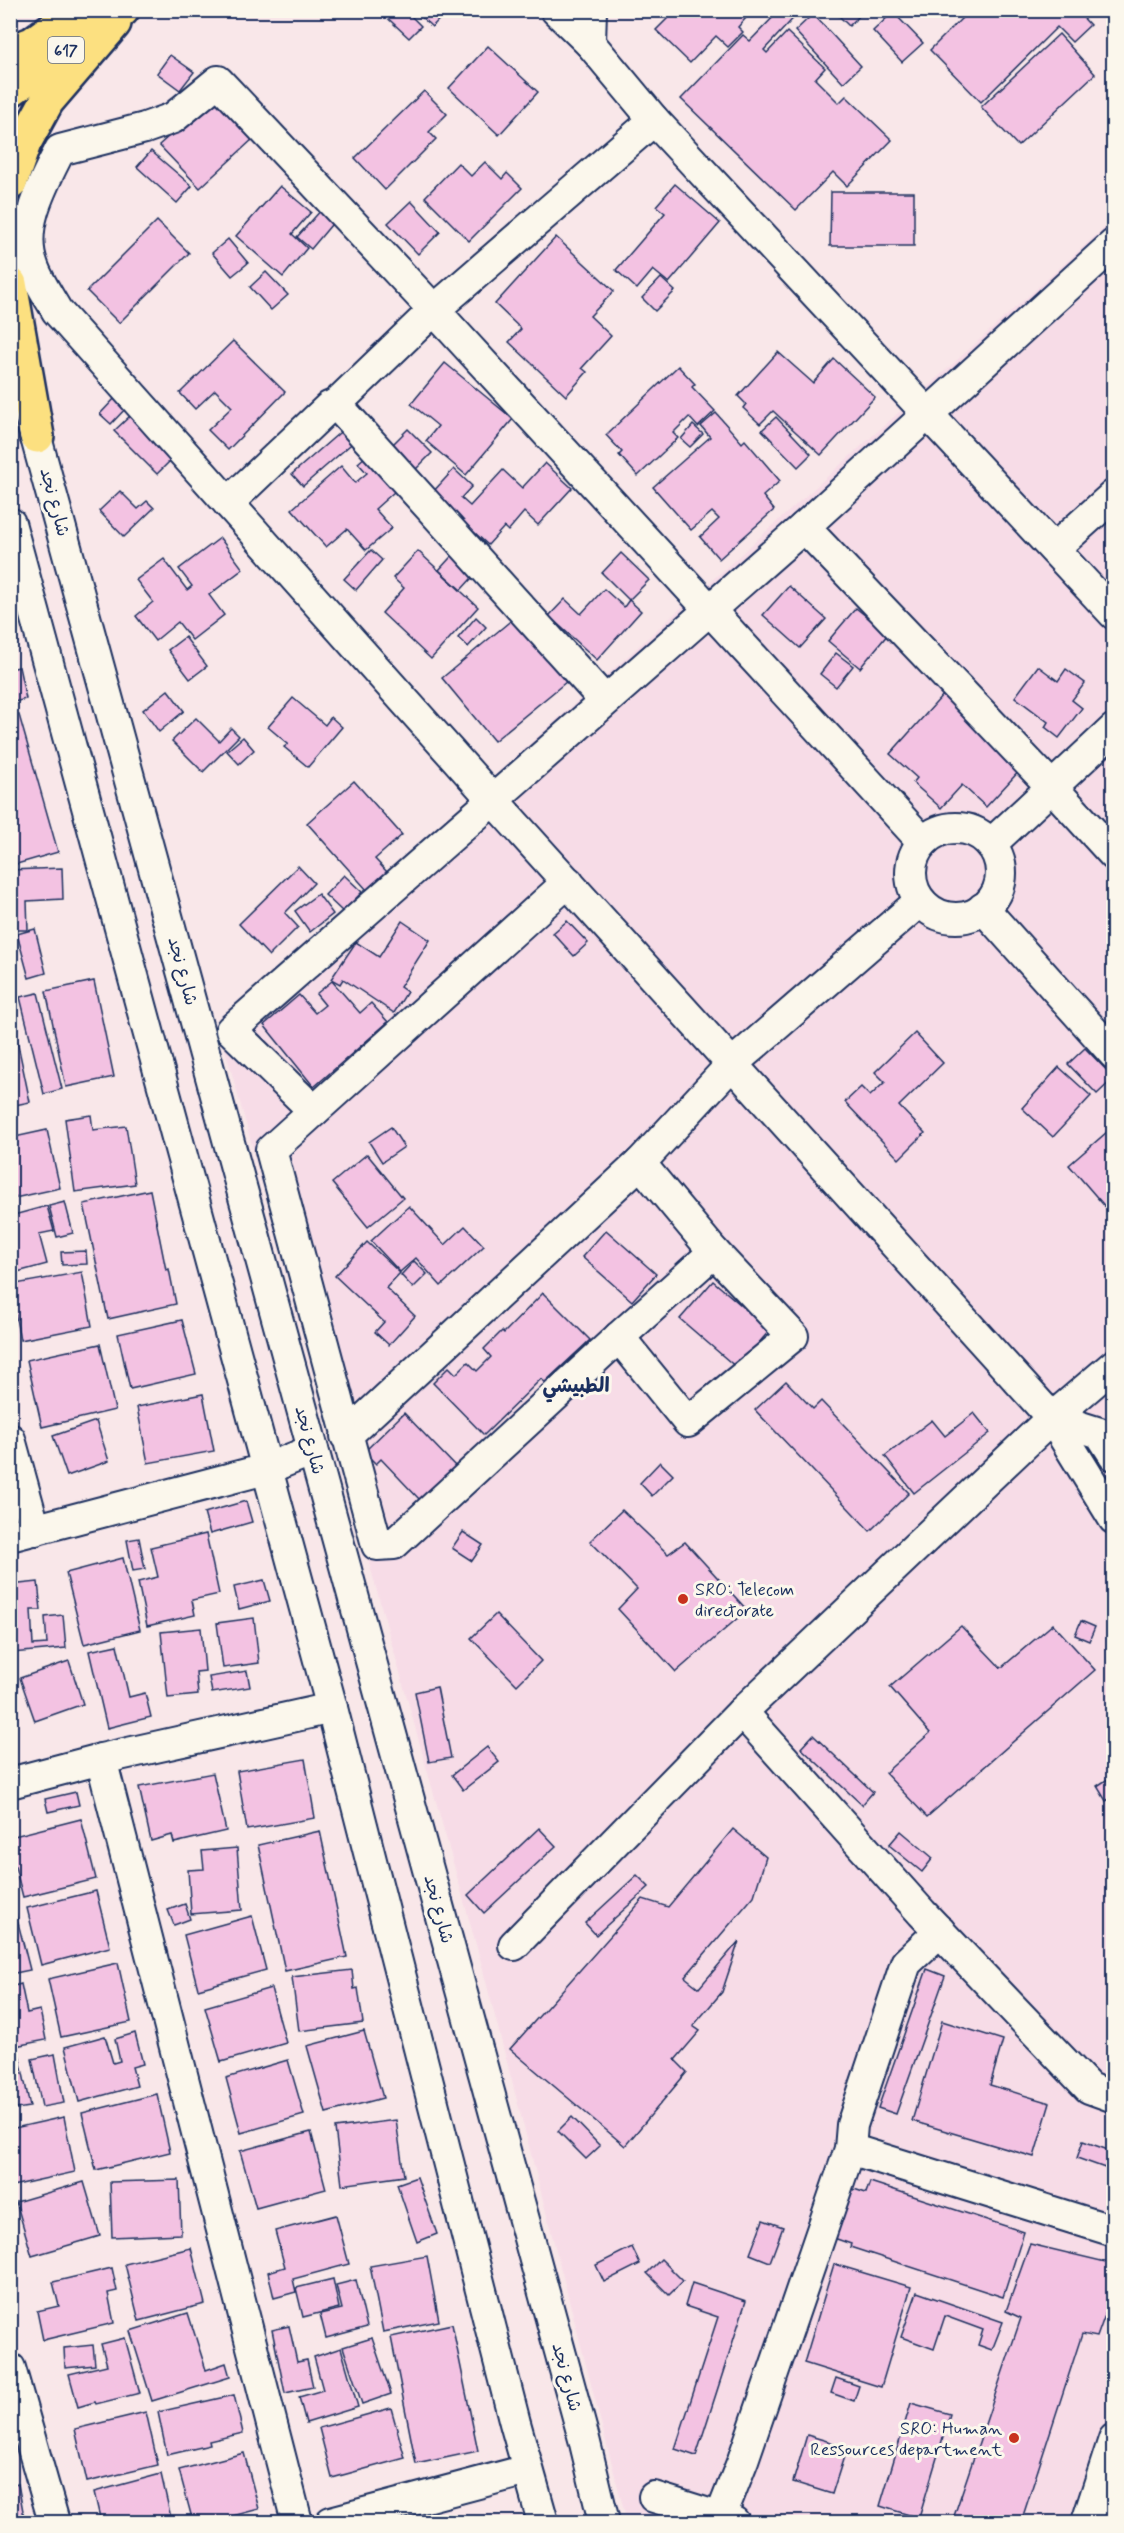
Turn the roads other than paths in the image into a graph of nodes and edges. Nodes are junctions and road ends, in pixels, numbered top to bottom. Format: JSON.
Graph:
{"nodes":[{"id":1,"x":79,"y":10,"type":"edge"},
{"id":2,"x":123,"y":10,"type":"edge"},
{"id":3,"x":556,"y":10,"type":"edge"},
{"id":4,"x":591,"y":10,"type":"edge"},
{"id":5,"x":590,"y":43,"type":"junction"},
{"id":6,"x":10,"y":52,"type":"edge"},
{"id":7,"x":10,"y":90,"type":"edge"},
{"id":8,"x":654,"y":120,"type":"junction"},
{"id":9,"x":10,"y":183,"type":"edge"},
{"id":10,"x":1113,"y":244,"type":"edge"},
{"id":11,"x":10,"y":284,"type":"edge"},
{"id":12,"x":434,"y":309,"type":"junction"},
{"id":13,"x":10,"y":359,"type":"edge"},
{"id":14,"x":336,"y":404,"type":"junction"},
{"id":15,"x":928,"y":413,"type":"junction"},
{"id":16,"x":37,"y":436,"type":"junction"},
{"id":17,"x":1113,"y":495,"type":"edge"},
{"id":18,"x":228,"y":503,"type":"junction"},
{"id":19,"x":10,"y":523,"type":"edge"},
{"id":20,"x":804,"y":527,"type":"junction"},
{"id":21,"x":1054,"y":549,"type":"junction"},
{"id":22,"x":710,"y":609,"type":"junction"},
{"id":23,"x":1113,"y":614,"type":"edge"},
{"id":24,"x":605,"y":701,"type":"junction"},
{"id":25,"x":1113,"y":729,"type":"edge"},
{"id":26,"x":1051,"y":786,"type":"junction"},
{"id":27,"x":493,"y":800,"type":"junction"},
{"id":28,"x":923,"y":842,"type":"junction"},
{"id":29,"x":991,"y":844,"type":"junction"},
{"id":30,"x":1113,"y":855,"type":"edge"},
{"id":31,"x":568,"y":882,"type":"junction"},
{"id":32,"x":920,"y":901,"type":"junction"},
{"id":33,"x":983,"y":908,"type":"junction"},
{"id":34,"x":1113,"y":1054,"type":"edge"},
{"id":35,"x":732,"y":1064,"type":"junction"},
{"id":36,"x":315,"y":1111,"type":"junction"},
{"id":37,"x":640,"y":1163,"type":"junction"},
{"id":38,"x":714,"y":1252,"type":"junction"},
{"id":39,"x":620,"y":1337,"type":"junction"},
{"id":40,"x":1113,"y":1365,"type":"edge"},
{"id":41,"x":1052,"y":1418,"type":"junction"},
{"id":42,"x":346,"y":1436,"type":"junction"},
{"id":43,"x":10,"y":1439,"type":"edge"},
{"id":44,"x":313,"y":1450,"type":"junction"},
{"id":45,"x":1113,"y":1455,"type":"edge"},
{"id":46,"x":266,"y":1469,"type":"junction"},
{"id":47,"x":1113,"y":1519,"type":"edge"},
{"id":48,"x":23,"y":1533,"type":"edge"},
{"id":49,"x":332,"y":1708,"type":"junction"},
{"id":50,"x":742,"y":1712,"type":"junction"},
{"id":51,"x":101,"y":1759,"type":"junction"},
{"id":52,"x":10,"y":1783,"type":"edge"},
{"id":53,"x":940,"y":1931,"type":"junction"},
{"id":54,"x":514,"y":1945,"type":"dead end"},
{"id":55,"x":1113,"y":2097,"type":"edge"},
{"id":56,"x":850,"y":2149,"type":"junction"},
{"id":57,"x":1113,"y":2231,"type":"edge"},
{"id":58,"x":10,"y":2368,"type":"edge"},
{"id":59,"x":1113,"y":2439,"type":"edge"},
{"id":60,"x":527,"y":2470,"type":"junction"},
{"id":61,"x":654,"y":2497,"type":"dead end"},
{"id":62,"x":727,"y":2520,"type":"edge"},
{"id":63,"x":54,"y":2523,"type":"edge"},
{"id":64,"x":297,"y":2523,"type":"edge"},
{"id":65,"x":331,"y":2523,"type":"edge"},
{"id":66,"x":543,"y":2523,"type":"edge"},
{"id":67,"x":604,"y":2523,"type":"edge"},
{"id":68,"x":1087,"y":2523,"type":"edge"}],
"edges":[{"from":1,"to":6,"type":"main road"},
{"from":2,"to":7,"type":"main road","number":"617"},
{"from":2,"to":9,"type":"main road"},
{"from":3,"to":5,"type":"street"},
{"from":4,"to":5,"type":"street"},
{"from":5,"to":8,"type":"street"},
{"from":8,"to":12,"type":"street"},
{"from":8,"to":15,"type":"street"},
{"from":10,"to":15,"type":"street"},
{"from":11,"to":16,"type":"main road"},
{"from":12,"to":14,"type":"street"},
{"from":12,"to":18,"type":"street"},
{"from":12,"to":22,"type":"street"},
{"from":13,"to":16,"type":"street","name":"شارع نجد"},
{"from":14,"to":18,"type":"street"},
{"from":14,"to":24,"type":"street"},
{"from":15,"to":20,"type":"street"},
{"from":15,"to":21,"type":"street"},
{"from":16,"to":44,"type":"street","name":"شارع نجد"},
{"from":17,"to":21,"type":"street"},
{"from":18,"to":27,"type":"street"},
{"from":19,"to":46,"type":"street"},
{"from":20,"to":22,"type":"street"},
{"from":20,"to":26,"type":"street"},
{"from":21,"to":23,"type":"street"},
{"from":22,"to":24,"type":"street"},
{"from":22,"to":28,"type":"street"},
{"from":24,"to":27,"type":"street"},
{"from":25,"to":26,"type":"street"},
{"from":26,"to":29,"type":"street"},
{"from":26,"to":30,"type":"street"},
{"from":27,"to":31,"type":"street"},
{"from":27,"to":36,"type":"street"},
{"from":28,"to":29,"type":"street"},
{"from":28,"to":32,"type":"street"},
{"from":29,"to":33,"type":"street"},
{"from":31,"to":35,"type":"street"},
{"from":31,"to":36,"type":"street"},
{"from":32,"to":33,"type":"street"},
{"from":32,"to":35,"type":"street"},
{"from":33,"to":34,"type":"street"},
{"from":35,"to":37,"type":"street"},
{"from":35,"to":41,"type":"street"},
{"from":36,"to":42,"type":"street"},
{"from":37,"to":38,"type":"street"},
{"from":37,"to":42,"type":"street"},
{"from":38,"to":39,"type":"street"},
{"from":38,"to":39,"type":"street"},
{"from":39,"to":42,"type":"street"},
{"from":40,"to":41,"type":"street"},
{"from":41,"to":45,"type":"street"},
{"from":41,"to":47,"type":"street"},
{"from":41,"to":50,"type":"street"},
{"from":43,"to":48,"type":"street"},
{"from":44,"to":46,"type":"street"},
{"from":44,"to":67,"type":"street","name":"شارع نجد"},
{"from":46,"to":48,"type":"street"},
{"from":46,"to":49,"type":"street"},
{"from":49,"to":51,"type":"street"},
{"from":49,"to":60,"type":"street"},
{"from":50,"to":53,"type":"street"},
{"from":50,"to":54,"type":"street"},
{"from":51,"to":52,"type":"street"},
{"from":51,"to":64,"type":"street"},
{"from":53,"to":55,"type":"street"},
{"from":53,"to":56,"type":"street"},
{"from":56,"to":57,"type":"street"},
{"from":56,"to":62,"type":"street"},
{"from":58,"to":63,"type":"street"},
{"from":59,"to":68,"type":"street"},
{"from":60,"to":65,"type":"street"},
{"from":60,"to":66,"type":"street"},
{"from":61,"to":62,"type":"street"}]}
